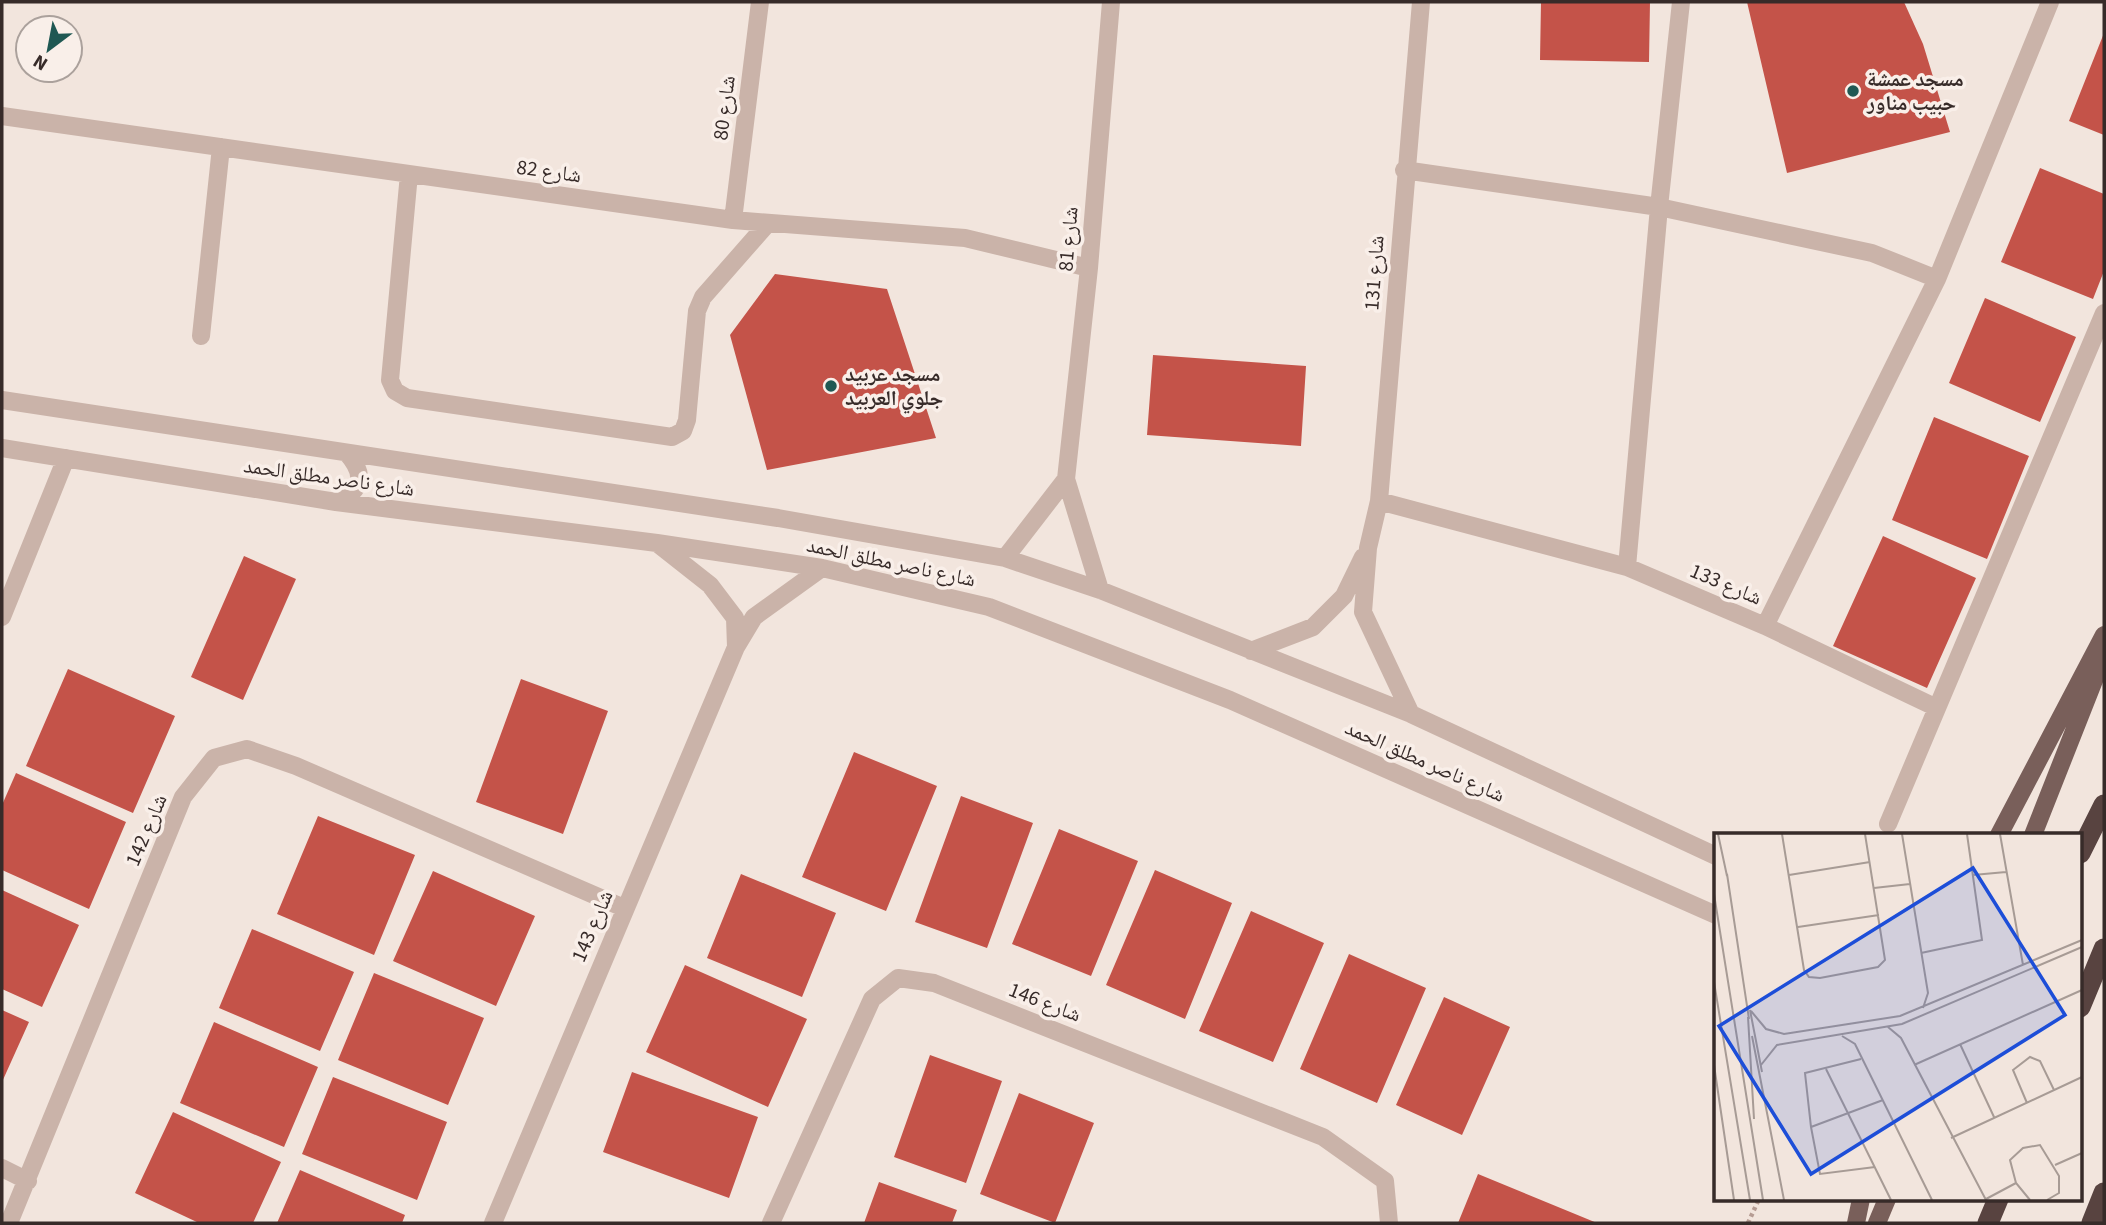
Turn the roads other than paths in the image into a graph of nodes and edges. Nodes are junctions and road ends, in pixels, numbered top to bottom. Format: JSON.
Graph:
{"nodes":[{"id":1,"x":760,"y":2,"type":"edge"},
{"id":2,"x":1111,"y":2,"type":"edge"},
{"id":3,"x":1421,"y":2,"type":"edge"},
{"id":4,"x":1681,"y":2,"type":"edge"},
{"id":5,"x":2050,"y":2,"type":"edge"},
{"id":6,"x":2,"y":116,"type":"edge"},
{"id":7,"x":221,"y":147,"type":"junction"},
{"id":8,"x":1405,"y":170,"type":"junction"},
{"id":9,"x":409,"y":174,"type":"junction"},
{"id":10,"x":1659,"y":207,"type":"junction"},
{"id":11,"x":733,"y":220,"type":"junction"},
{"id":12,"x":768,"y":223,"type":"junction"},
{"id":13,"x":1089,"y":268,"type":"junction"},
{"id":14,"x":1937,"y":279,"type":"junction"},
{"id":15,"x":2104,"y":313,"type":"edge"},
{"id":16,"x":201,"y":336,"type":"dead end"},
{"id":17,"x":2,"y":400,"type":"edge"},
{"id":18,"x":2,"y":448,"type":"edge"},
{"id":19,"x":347,"y":453,"type":"junction"},
{"id":20,"x":66,"y":458,"type":"junction"},
{"id":21,"x":1066,"y":479,"type":"junction"},
{"id":22,"x":1379,"y":501,"type":"junction"},
{"id":23,"x":337,"y":502,"type":"junction"},
{"id":24,"x":657,"y":543,"type":"junction"},
{"id":25,"x":1368,"y":548,"type":"junction"},
{"id":26,"x":1005,"y":558,"type":"junction"},
{"id":27,"x":1627,"y":567,"type":"junction"},
{"id":28,"x":822,"y":568,"type":"junction"},
{"id":29,"x":1100,"y":590,"type":"junction"},
{"id":30,"x":2,"y":617,"type":"edge"},
{"id":31,"x":1765,"y":626,"type":"junction"},
{"id":32,"x":2104,"y":635,"type":"edge"},
{"id":33,"x":736,"y":647,"type":"junction"},
{"id":34,"x":1251,"y":651,"type":"junction"},
{"id":35,"x":2104,"y":655,"type":"edge"},
{"id":36,"x":1937,"y":708,"type":"junction"},
{"id":37,"x":1411,"y":714,"type":"junction"},
{"id":38,"x":2104,"y":805,"type":"edge"},
{"id":39,"x":1888,"y":824,"type":"dead end"},
{"id":40,"x":2000,"y":833,"type":"edge"},
{"id":41,"x":2034,"y":833,"type":"edge"},
{"id":42,"x":2082,"y":848,"type":"edge"},
{"id":43,"x":1714,"y":855,"type":"edge"},
{"id":44,"x":624,"y":908,"type":"junction"},
{"id":45,"x":1714,"y":914,"type":"edge"},
{"id":46,"x":2104,"y":949,"type":"edge"},
{"id":47,"x":2082,"y":1002,"type":"edge"},
{"id":48,"x":2,"y":1168,"type":"edge"},
{"id":49,"x":28,"y":1181,"type":"junction"},
{"id":50,"x":2104,"y":1193,"type":"edge"},
{"id":51,"x":1860,"y":1200,"type":"edge"},
{"id":52,"x":1887,"y":1200,"type":"edge"},
{"id":53,"x":1998,"y":1200,"type":"edge"},
{"id":54,"x":9,"y":1223,"type":"edge"},
{"id":55,"x":493,"y":1223,"type":"edge"},
{"id":56,"x":771,"y":1223,"type":"edge"},
{"id":57,"x":1389,"y":1223,"type":"edge"},
{"id":58,"x":1856,"y":1223,"type":"edge"},
{"id":59,"x":1877,"y":1223,"type":"edge"},
{"id":60,"x":1988,"y":1223,"type":"edge"},
{"id":61,"x":2092,"y":1223,"type":"edge"}],
"edges":[{"from":1,"to":11,"type":"street","name":"شارع 80"},
{"from":2,"to":13,"type":"street","name":"شارع 81"},
{"from":3,"to":8,"type":"street","name":"شارع 131"},
{"from":4,"to":10,"type":"street"},
{"from":5,"to":14,"type":"street","name":"شارع 133"},
{"from":6,"to":7,"type":"street","name":"شارع 82"},
{"from":7,"to":9,"type":"street","name":"شارع 82"},
{"from":7,"to":16,"type":"street"},
{"from":8,"to":10,"type":"street"},
{"from":8,"to":22,"type":"street","name":"شارع 131"},
{"from":9,"to":11,"type":"street","name":"شارع 82"},
{"from":9,"to":12,"type":"street"},
{"from":10,"to":14,"type":"street"},
{"from":10,"to":27,"type":"street"},
{"from":11,"to":12,"type":"street","name":"شارع 82"},
{"from":12,"to":13,"type":"street","name":"شارع 82"},
{"from":13,"to":21,"type":"street","name":"شارع 81"},
{"from":14,"to":31,"type":"street","name":"شارع 133"},
{"from":15,"to":36,"type":"street"},
{"from":17,"to":19,"type":"street","name":"شارع ناصر مطلق الحمد"},
{"from":18,"to":20,"type":"street","name":"شارع ناصر مطلق الحمد"},
{"from":19,"to":23,"type":"street"},
{"from":19,"to":26,"type":"street","name":"شارع ناصر مطلق الحمد"},
{"from":20,"to":23,"type":"street","name":"شارع ناصر مطلق الحمد"},
{"from":20,"to":30,"type":"street"},
{"from":21,"to":26,"type":"street"},
{"from":21,"to":29,"type":"street","name":"شارع 81"},
{"from":22,"to":25,"type":"street","name":"شارع 131"},
{"from":22,"to":27,"type":"street","name":"شارع 133"},
{"from":23,"to":24,"type":"street","name":"شارع ناصر مطلق الحمد"},
{"from":24,"to":28,"type":"street","name":"شارع ناصر مطلق الحمد"},
{"from":24,"to":33,"type":"street"},
{"from":25,"to":34,"type":"street","name":"شارع 131"},
{"from":25,"to":37,"type":"street","name":"شارع 131"},
{"from":26,"to":29,"type":"street","name":"شارع ناصر مطلق الحمد"},
{"from":27,"to":31,"type":"street","name":"شارع 133"},
{"from":28,"to":33,"type":"street","name":"شارع 143"},
{"from":28,"to":45,"type":"street","name":"شارع ناصر مطلق الحمد"},
{"from":29,"to":34,"type":"street","name":"شارع ناصر مطلق الحمد"},
{"from":31,"to":36,"type":"street"},
{"from":32,"to":40,"type":"main road"},
{"from":33,"to":44,"type":"street","name":"شارع 143"},
{"from":34,"to":37,"type":"street","name":"شارع ناصر مطلق الحمد"},
{"from":35,"to":41,"type":"main road"},
{"from":36,"to":39,"type":"street"},
{"from":37,"to":43,"type":"street","name":"شارع ناصر مطلق الحمد"},
{"from":38,"to":42,"type":"highway"},
{"from":44,"to":49,"type":"street","name":"شارع 142"},
{"from":44,"to":55,"type":"street","name":"شارع 143"},
{"from":46,"to":47,"type":"highway"},
{"from":48,"to":49,"type":"street"},
{"from":49,"to":54,"type":"street","name":"شارع 142"},
{"from":50,"to":61,"type":"highway"},
{"from":51,"to":58,"type":"main road"},
{"from":52,"to":59,"type":"main road"},
{"from":53,"to":60,"type":"highway"},
{"from":56,"to":57,"type":"street","name":"شارع 146"}]}
